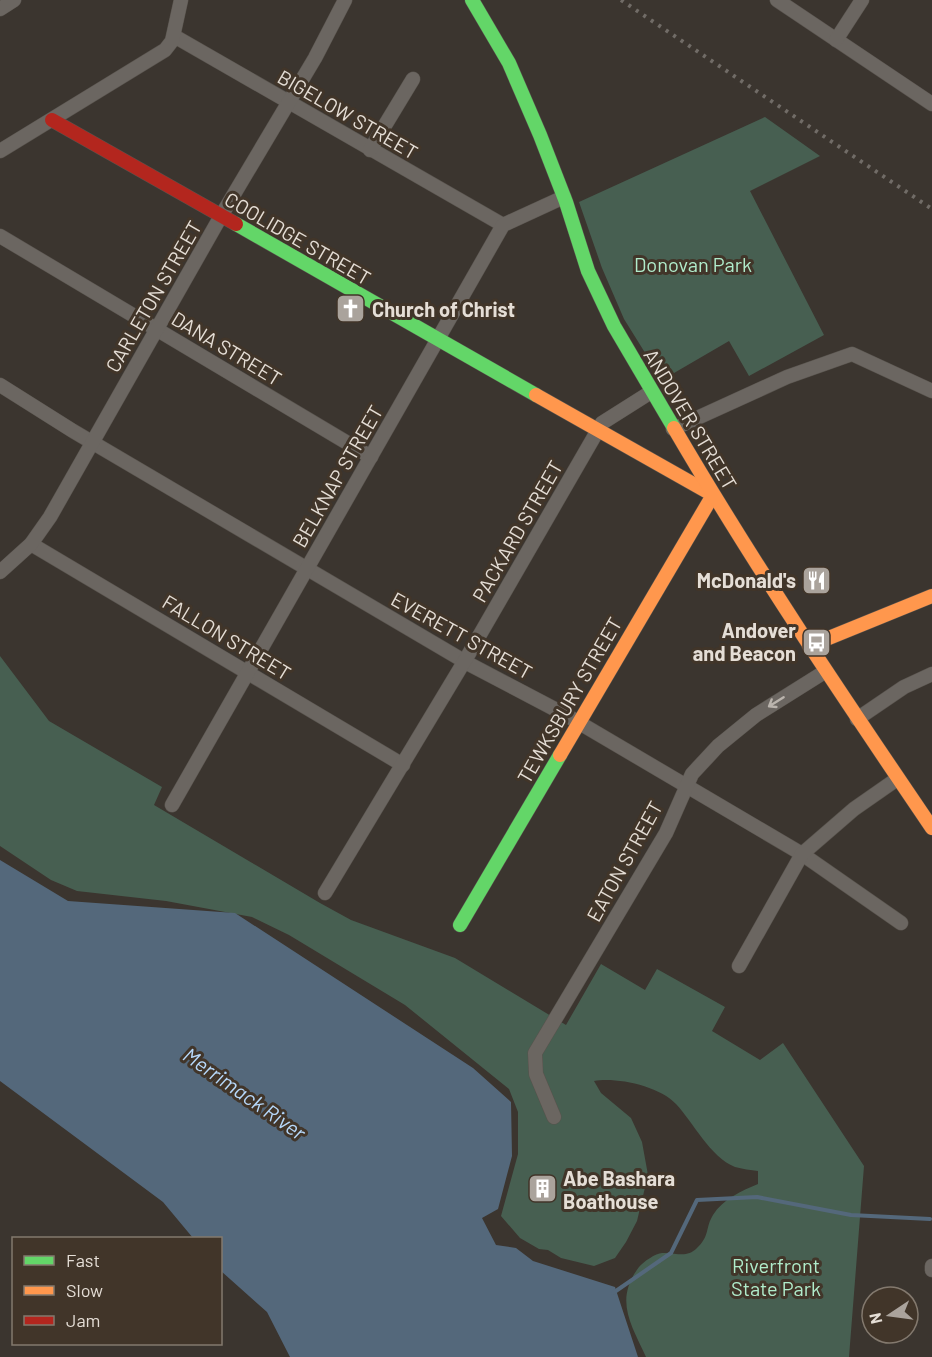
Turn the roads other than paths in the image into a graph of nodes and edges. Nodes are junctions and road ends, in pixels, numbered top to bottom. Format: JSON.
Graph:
{"nodes":[{"id":1,"x":14,"y":0,"type":"edge"},
{"id":2,"x":181,"y":0,"type":"edge"},
{"id":3,"x":345,"y":0,"type":"edge"},
{"id":4,"x":472,"y":0,"type":"edge"},
{"id":5,"x":777,"y":0,"type":"edge"},
{"id":6,"x":862,"y":0,"type":"edge"},
{"id":7,"x":0,"y":9,"type":"edge"},
{"id":8,"x":174,"y":36,"type":"junction"},
{"id":9,"x":836,"y":40,"type":"junction"},
{"id":10,"x":413,"y":79,"type":"dead end"},
{"id":11,"x":288,"y":103,"type":"junction"},
{"id":12,"x":932,"y":104,"type":"edge"},
{"id":13,"x":52,"y":120,"type":"junction"},
{"id":14,"x":370,"y":150,"type":"junction"},
{"id":15,"x":0,"y":151,"type":"edge"},
{"id":16,"x":564,"y":197,"type":"junction"},
{"id":17,"x":221,"y":216,"type":"junction"},
{"id":18,"x":503,"y":225,"type":"junction"},
{"id":19,"x":0,"y":236,"type":"edge"},
{"id":20,"x":157,"y":328,"type":"junction"},
{"id":21,"x":438,"y":339,"type":"junction"},
{"id":22,"x":0,"y":385,"type":"edge"},
{"id":23,"x":932,"y":391,"type":"edge"},
{"id":24,"x":651,"y":392,"type":"junction"},
{"id":25,"x":674,"y":429,"type":"junction"},
{"id":26,"x":598,"y":430,"type":"junction"},
{"id":27,"x":92,"y":442,"type":"junction"},
{"id":28,"x":371,"y":457,"type":"junction"},
{"id":29,"x":713,"y":495,"type":"junction"},
{"id":30,"x":31,"y":544,"type":"junction"},
{"id":31,"x":306,"y":568,"type":"junction"},
{"id":32,"x":0,"y":572,"type":"edge"},
{"id":33,"x":932,"y":596,"type":"edge"},
{"id":34,"x":809,"y":646,"type":"junction"},
{"id":35,"x":464,"y":662,"type":"junction"},
{"id":36,"x":826,"y":671,"type":"junction"},
{"id":37,"x":246,"y":672,"type":"junction"},
{"id":38,"x":932,"y":674,"type":"edge"},
{"id":39,"x":857,"y":719,"type":"junction"},
{"id":40,"x":578,"y":722,"type":"junction"},
{"id":41,"x":403,"y":765,"type":"junction"},
{"id":42,"x":897,"y":779,"type":"junction"},
{"id":43,"x":686,"y":786,"type":"junction"},
{"id":44,"x":172,"y":806,"type":"dead end"},
{"id":45,"x":927,"y":811,"type":"edge"},
{"id":46,"x":932,"y":828,"type":"edge"},
{"id":47,"x":802,"y":854,"type":"junction"},
{"id":48,"x":325,"y":893,"type":"dead end"},
{"id":49,"x":902,"y":923,"type":"dead end"},
{"id":50,"x":460,"y":925,"type":"dead end"},
{"id":51,"x":739,"y":966,"type":"dead end"},
{"id":52,"x":554,"y":1117,"type":"dead end"}],
"edges":[{"from":1,"to":7,"type":"street"},
{"from":2,"to":8,"type":"street"},
{"from":3,"to":11,"type":"street","name":"CARLETON STREET"},
{"from":4,"to":16,"type":"street","name":"ANDOVER STREET"},
{"from":5,"to":9,"type":"street"},
{"from":6,"to":9,"type":"street"},
{"from":8,"to":11,"type":"street","name":"BIGELOW STREET"},
{"from":8,"to":13,"type":"street"},
{"from":9,"to":12,"type":"street"},
{"from":10,"to":14,"type":"street"},
{"from":11,"to":14,"type":"street","name":"BIGELOW STREET"},
{"from":11,"to":17,"type":"street","name":"CARLETON STREET"},
{"from":13,"to":15,"type":"street"},
{"from":13,"to":17,"type":"street","name":"COOLIDGE STREET"},
{"from":14,"to":18,"type":"street","name":"BIGELOW STREET"},
{"from":16,"to":18,"type":"street"},
{"from":16,"to":24,"type":"street","name":"ANDOVER STREET"},
{"from":17,"to":20,"type":"street","name":"CARLETON STREET"},
{"from":17,"to":21,"type":"street","name":"COOLIDGE STREET"},
{"from":18,"to":21,"type":"street","name":"BELKNAP STREET"},
{"from":19,"to":20,"type":"street","name":"DANA STREET"},
{"from":20,"to":27,"type":"street","name":"CARLETON STREET"},
{"from":20,"to":28,"type":"street","name":"DANA STREET"},
{"from":21,"to":26,"type":"street","name":"COOLIDGE STREET"},
{"from":21,"to":28,"type":"street","name":"BELKNAP STREET"},
{"from":22,"to":27,"type":"street","name":"EVERETT STREET"},
{"from":23,"to":25,"type":"street"},
{"from":24,"to":25,"type":"street","name":"ANDOVER STREET"},
{"from":24,"to":26,"type":"street","name":"PACKARD STREET"},
{"from":25,"to":29,"type":"street","name":"ANDOVER STREET"},
{"from":26,"to":29,"type":"street","name":"COOLIDGE STREET"},
{"from":26,"to":35,"type":"street","name":"PACKARD STREET"},
{"from":27,"to":30,"type":"street","name":"CARLETON STREET"},
{"from":27,"to":31,"type":"street","name":"EVERETT STREET"},
{"from":28,"to":31,"type":"street","name":"BELKNAP STREET"},
{"from":29,"to":34,"type":"street","name":"ANDOVER STREET"},
{"from":29,"to":40,"type":"street","name":"TEWKSBURY STREET"},
{"from":30,"to":32,"type":"street","name":"CARLETON STREET"},
{"from":30,"to":37,"type":"street","name":"FALLON STREET"},
{"from":31,"to":35,"type":"street","name":"EVERETT STREET"},
{"from":31,"to":37,"type":"street","name":"BELKNAP STREET"},
{"from":33,"to":34,"type":"street"},
{"from":34,"to":36,"type":"street","name":"ANDOVER STREET"},
{"from":35,"to":40,"type":"street","name":"EVERETT STREET"},
{"from":35,"to":41,"type":"street","name":"PACKARD STREET"},
{"from":36,"to":39,"type":"street","name":"ANDOVER STREET"},
{"from":36,"to":43,"type":"street","name":"EATON STREET","one_way":true},
{"from":37,"to":41,"type":"street","name":"FALLON STREET"},
{"from":37,"to":44,"type":"street","name":"BELKNAP STREET"},
{"from":38,"to":39,"type":"street"},
{"from":39,"to":42,"type":"street","name":"ANDOVER STREET"},
{"from":40,"to":43,"type":"street","name":"EVERETT STREET"},
{"from":40,"to":50,"type":"street","name":"TEWKSBURY STREET"},
{"from":41,"to":48,"type":"street","name":"PACKARD STREET"},
{"from":42,"to":45,"type":"street","name":"ANDOVER STREET"},
{"from":42,"to":47,"type":"street"},
{"from":43,"to":47,"type":"street","name":"EVERETT STREET"},
{"from":43,"to":52,"type":"street","name":"EATON STREET"},
{"from":45,"to":46,"type":"street","name":"ANDOVER STREET"},
{"from":47,"to":49,"type":"street","name":"EVERETT STREET"},
{"from":47,"to":51,"type":"street"}]}
